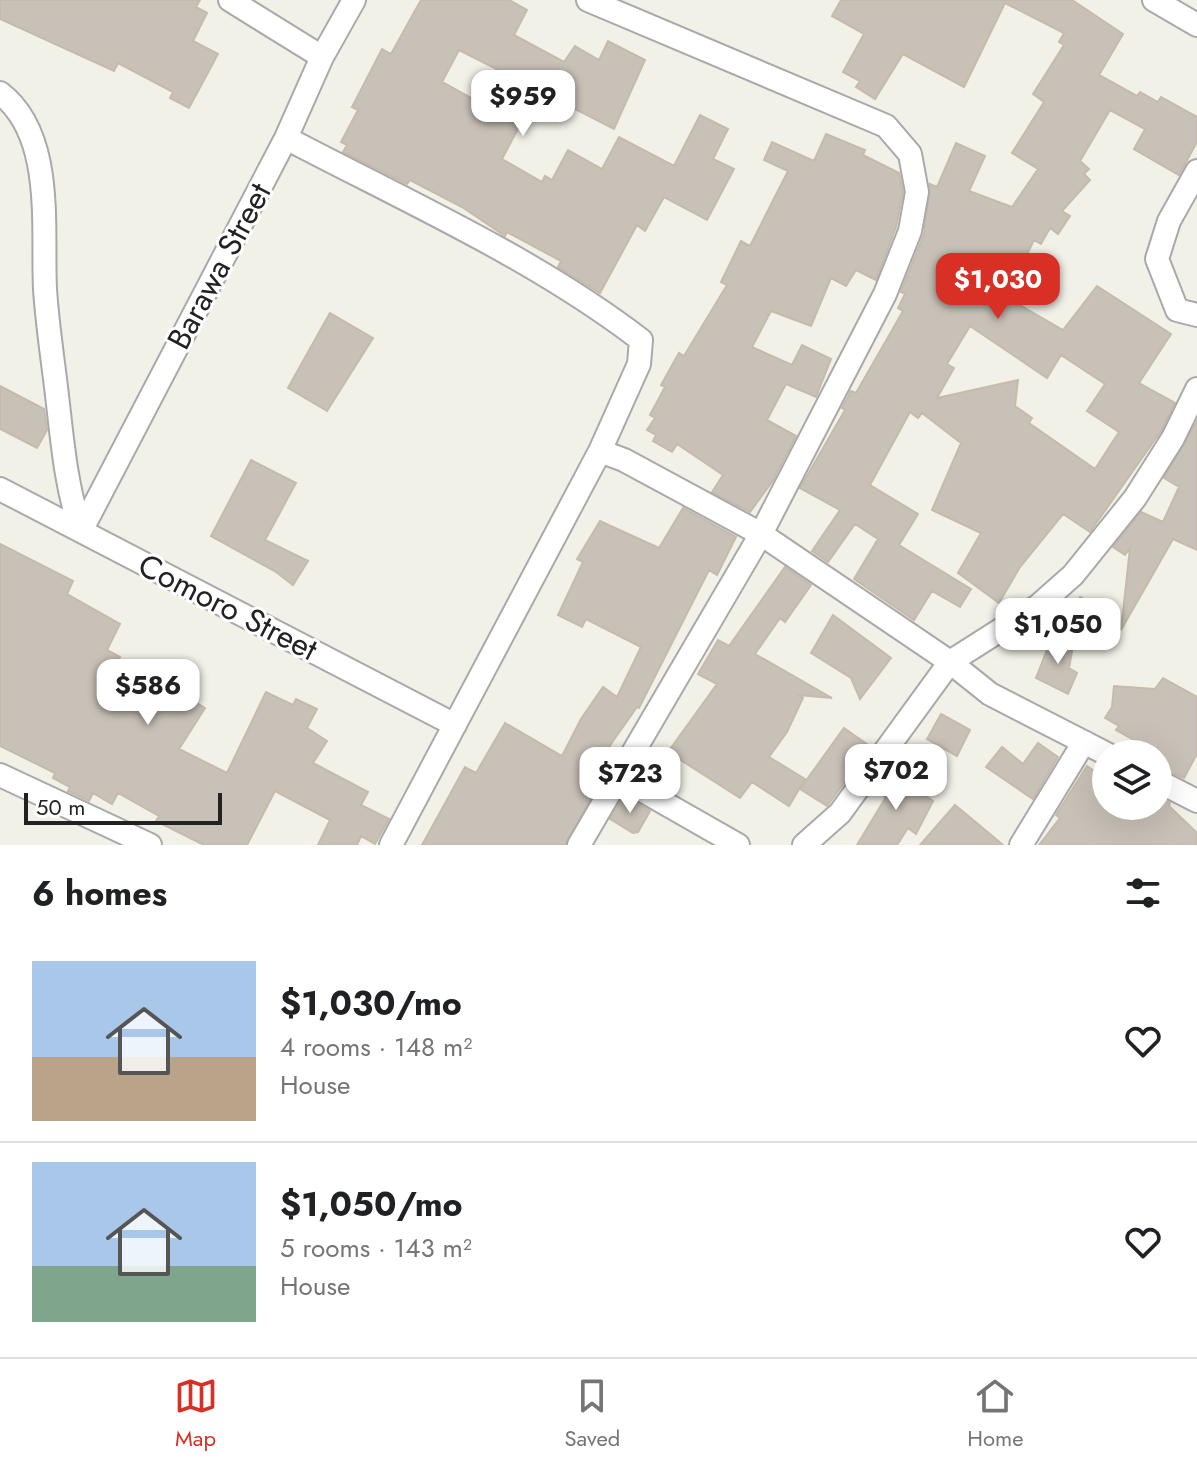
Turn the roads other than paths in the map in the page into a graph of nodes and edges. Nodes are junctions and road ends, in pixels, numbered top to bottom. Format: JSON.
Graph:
{"nodes":[{"id":1,"x":230,"y":0,"type":"edge"},
{"id":2,"x":354,"y":0,"type":"edge"},
{"id":3,"x":588,"y":0,"type":"edge"},
{"id":4,"x":1154,"y":0,"type":"edge"},
{"id":5,"x":1197,"y":25,"type":"edge"},
{"id":6,"x":322,"y":57,"type":"junction"},
{"id":7,"x":0,"y":93,"type":"edge"},
{"id":8,"x":286,"y":138,"type":"junction"},
{"id":9,"x":1197,"y":171,"type":"edge"},
{"id":10,"x":1197,"y":315,"type":"edge"},
{"id":11,"x":1197,"y":389,"type":"edge"},
{"id":12,"x":600,"y":451,"type":"junction"},
{"id":13,"x":0,"y":489,"type":"edge"},
{"id":14,"x":81,"y":531,"type":"junction"},
{"id":15,"x":761,"y":534,"type":"junction"},
{"id":16,"x":950,"y":662,"type":"junction"},
{"id":17,"x":455,"y":725,"type":"junction"},
{"id":18,"x":1084,"y":742,"type":"junction"},
{"id":19,"x":1092,"y":746,"type":"edge"},
{"id":20,"x":0,"y":775,"type":"edge"},
{"id":21,"x":617,"y":776,"type":"junction"},
{"id":22,"x":1172,"y":787,"type":"edge"},
{"id":23,"x":1196,"y":797,"type":"edge"},
{"id":24,"x":150,"y":845,"type":"edge"},
{"id":25,"x":391,"y":845,"type":"edge"},
{"id":26,"x":579,"y":845,"type":"edge"},
{"id":27,"x":738,"y":845,"type":"edge"},
{"id":28,"x":804,"y":845,"type":"edge"},
{"id":29,"x":1021,"y":845,"type":"edge"}],
"edges":[{"from":1,"to":6,"type":"street"},
{"from":2,"to":6,"type":"street","name":"Barawa Street"},
{"from":3,"to":15,"type":"street"},
{"from":4,"to":5,"type":"street"},
{"from":6,"to":8,"type":"street","name":"Barawa Street"},
{"from":7,"to":14,"type":"street"},
{"from":8,"to":12,"type":"street"},
{"from":8,"to":14,"type":"street","name":"Barawa Street"},
{"from":9,"to":10,"type":"street"},
{"from":11,"to":16,"type":"street"},
{"from":12,"to":15,"type":"street"},
{"from":12,"to":17,"type":"street"},
{"from":13,"to":14,"type":"street","name":"Comoro Street"},
{"from":14,"to":17,"type":"street","name":"Comoro Street"},
{"from":15,"to":16,"type":"street"},
{"from":15,"to":21,"type":"street"},
{"from":16,"to":18,"type":"street"},
{"from":16,"to":28,"type":"street"},
{"from":17,"to":25,"type":"street"},
{"from":18,"to":19,"type":"street"},
{"from":18,"to":29,"type":"street"},
{"from":20,"to":24,"type":"street"},
{"from":21,"to":26,"type":"street"},
{"from":21,"to":27,"type":"street"},
{"from":22,"to":23,"type":"street"}]}
